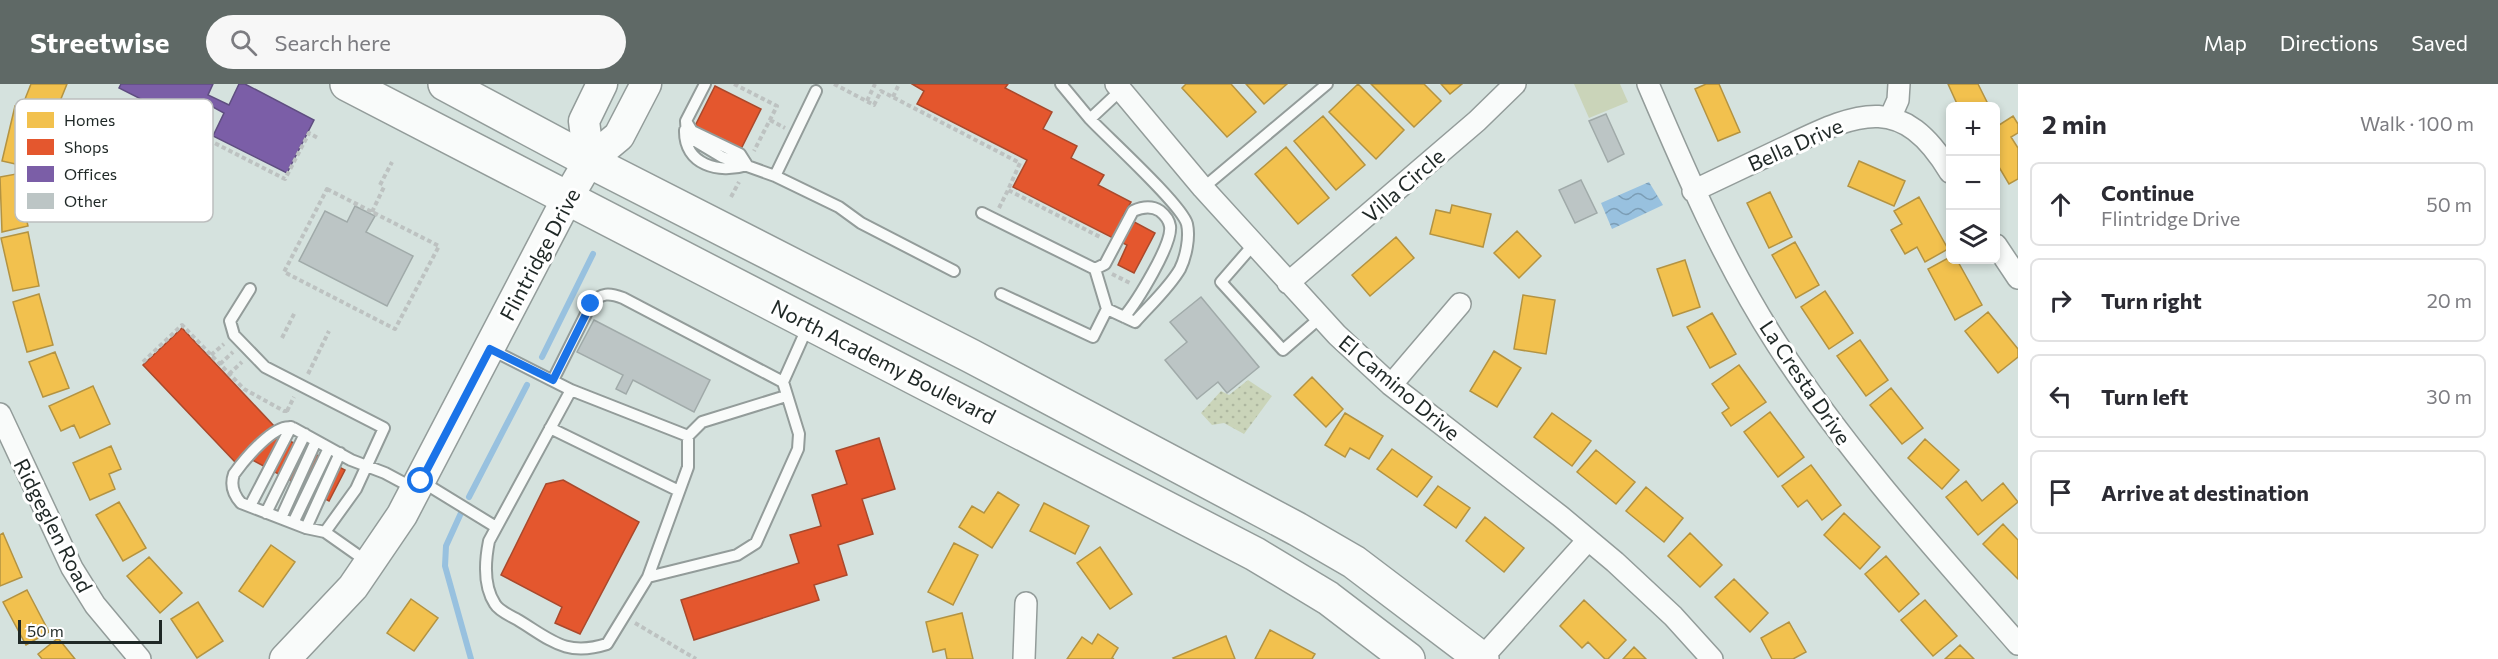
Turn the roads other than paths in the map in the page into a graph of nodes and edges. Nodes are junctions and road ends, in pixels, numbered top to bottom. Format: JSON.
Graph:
{"nodes":[{"id":1,"x":347,"y":84,"type":"edge"},
{"id":2,"x":445,"y":84,"type":"edge"},
{"id":3,"x":602,"y":84,"type":"edge"},
{"id":4,"x":646,"y":84,"type":"edge"},
{"id":5,"x":705,"y":84,"type":"edge"},
{"id":6,"x":1061,"y":84,"type":"edge"},
{"id":7,"x":1327,"y":84,"type":"edge"},
{"id":8,"x":1515,"y":84,"type":"edge"},
{"id":9,"x":1648,"y":84,"type":"edge"},
{"id":10,"x":1899,"y":84,"type":"edge"},
{"id":11,"x":1122,"y":86,"type":"edge"},
{"id":12,"x":816,"y":91,"type":"dead end"},
{"id":13,"x":1890,"y":118,"type":"junction"},
{"id":14,"x":1090,"y":119,"type":"junction"},
{"id":15,"x":686,"y":126,"type":"junction"},
{"id":16,"x":749,"y":160,"type":"junction"},
{"id":17,"x":589,"y":161,"type":"junction"},
{"id":18,"x":1946,"y":165,"type":"edge"},
{"id":19,"x":775,"y":176,"type":"junction"},
{"id":20,"x":1203,"y":188,"type":"junction"},
{"id":21,"x":1693,"y":191,"type":"junction"},
{"id":22,"x":568,"y":197,"type":"junction"},
{"id":23,"x":982,"y":213,"type":"dead end"},
{"id":24,"x":1254,"y":244,"type":"junction"},
{"id":25,"x":2000,"y":251,"type":"edge"},
{"id":26,"x":1095,"y":269,"type":"junction"},
{"id":27,"x":954,"y":271,"type":"dead end"},
{"id":28,"x":2018,"y":278,"type":"edge"},
{"id":29,"x":1288,"y":283,"type":"junction"},
{"id":30,"x":250,"y":289,"type":"dead end"},
{"id":31,"x":1001,"y":294,"type":"dead end"},
{"id":32,"x":1460,"y":304,"type":"dead end"},
{"id":33,"x":1107,"y":309,"type":"junction"},
{"id":34,"x":1124,"y":317,"type":"junction"},
{"id":35,"x":1321,"y":317,"type":"junction"},
{"id":36,"x":809,"y":323,"type":"junction"},
{"id":37,"x":490,"y":349,"type":"junction"},
{"id":38,"x":553,"y":380,"type":"junction"},
{"id":39,"x":783,"y":382,"type":"junction"},
{"id":40,"x":1391,"y":385,"type":"junction"},
{"id":41,"x":571,"y":390,"type":"junction"},
{"id":42,"x":786,"y":396,"type":"junction"},
{"id":43,"x":0,"y":414,"type":"edge"},
{"id":44,"x":291,"y":427,"type":"junction"},
{"id":45,"x":550,"y":428,"type":"junction"},
{"id":46,"x":305,"y":434,"type":"junction"},
{"id":47,"x":688,"y":436,"type":"junction"},
{"id":48,"x":316,"y":441,"type":"junction"},
{"id":49,"x":329,"y":448,"type":"junction"},
{"id":50,"x":340,"y":453,"type":"junction"},
{"id":51,"x":368,"y":466,"type":"junction"},
{"id":52,"x":418,"y":485,"type":"junction"},
{"id":53,"x":679,"y":491,"type":"junction"},
{"id":54,"x":250,"y":506,"type":"junction"},
{"id":55,"x":266,"y":513,"type":"junction"},
{"id":56,"x":280,"y":518,"type":"junction"},
{"id":57,"x":293,"y":523,"type":"junction"},
{"id":58,"x":496,"y":527,"type":"junction"},
{"id":59,"x":306,"y":528,"type":"junction"},
{"id":60,"x":326,"y":532,"type":"junction"},
{"id":61,"x":1588,"y":540,"type":"junction"},
{"id":62,"x":371,"y":564,"type":"junction"},
{"id":63,"x":648,"y":577,"type":"junction"},
{"id":64,"x":1026,"y":603,"type":"dead end"},
{"id":65,"x":2018,"y":644,"type":"edge"},
{"id":66,"x":296,"y":656,"type":"edge"},
{"id":67,"x":140,"y":659,"type":"edge"},
{"id":68,"x":1024,"y":659,"type":"edge"},
{"id":69,"x":1408,"y":659,"type":"edge"},
{"id":70,"x":1482,"y":659,"type":"edge"},
{"id":71,"x":1712,"y":659,"type":"edge"}],
"edges":[{"from":1,"to":22,"type":"highway","name":"North Academy Boulevard"},
{"from":2,"to":17,"type":"highway","name":"North Academy Boulevard"},
{"from":3,"to":17,"type":"street"},
{"from":4,"to":17,"type":"street","name":"Flintridge Drive"},
{"from":5,"to":15,"type":"lane"},
{"from":6,"to":14,"type":"lane"},
{"from":7,"to":20,"type":"lane"},
{"from":8,"to":29,"type":"street","name":"Villa Circle"},
{"from":9,"to":21,"type":"street","name":"La Cresta Drive"},
{"from":10,"to":13,"type":"street"},
{"from":11,"to":14,"type":"lane"},
{"from":11,"to":20,"type":"street","name":"El Camino Drive"},
{"from":12,"to":19,"type":"lane"},
{"from":13,"to":18,"type":"street","name":"Bella Drive"},
{"from":13,"to":21,"type":"street","name":"Bella Drive"},
{"from":14,"to":34,"type":"lane"},
{"from":15,"to":16,"type":"lane"},
{"from":15,"to":16,"type":"lane"},
{"from":16,"to":19,"type":"lane"},
{"from":17,"to":22,"type":"street","name":"Flintridge Drive"},
{"from":17,"to":70,"type":"highway","name":"North Academy Boulevard"},
{"from":19,"to":27,"type":"lane"},
{"from":20,"to":24,"type":"street","name":"El Camino Drive"},
{"from":21,"to":65,"type":"street","name":"La Cresta Drive"},
{"from":22,"to":36,"type":"highway","name":"North Academy Boulevard"},
{"from":22,"to":37,"type":"street","name":"Flintridge Drive"},
{"from":23,"to":26,"type":"lane"},
{"from":24,"to":29,"type":"street","name":"El Camino Drive"},
{"from":24,"to":35,"type":"lane"},
{"from":25,"to":28,"type":"street"},
{"from":26,"to":33,"type":"lane"},
{"from":26,"to":34,"type":"lane"},
{"from":29,"to":35,"type":"street","name":"El Camino Drive"},
{"from":30,"to":51,"type":"lane"},
{"from":31,"to":33,"type":"lane"},
{"from":32,"to":40,"type":"street"},
{"from":33,"to":34,"type":"lane"},
{"from":35,"to":40,"type":"street","name":"El Camino Drive"},
{"from":36,"to":39,"type":"lane"},
{"from":36,"to":69,"type":"highway","name":"North Academy Boulevard"},
{"from":37,"to":38,"type":"lane"},
{"from":37,"to":52,"type":"street","name":"Flintridge Drive"},
{"from":38,"to":39,"type":"lane"},
{"from":38,"to":41,"type":"lane"},
{"from":39,"to":42,"type":"lane"},
{"from":40,"to":61,"type":"street","name":"El Camino Drive"},
{"from":41,"to":45,"type":"lane"},
{"from":41,"to":47,"type":"lane"},
{"from":42,"to":47,"type":"lane"},
{"from":42,"to":63,"type":"lane"},
{"from":43,"to":67,"type":"street","name":"Ridgeglen Road"},
{"from":44,"to":46,"type":"lane"},
{"from":44,"to":54,"type":"lane"},
{"from":44,"to":54,"type":"lane"},
{"from":45,"to":53,"type":"lane"},
{"from":45,"to":58,"type":"lane"},
{"from":46,"to":48,"type":"lane"},
{"from":46,"to":55,"type":"lane"},
{"from":47,"to":53,"type":"lane"},
{"from":48,"to":49,"type":"lane"},
{"from":48,"to":56,"type":"lane"},
{"from":49,"to":50,"type":"lane"},
{"from":49,"to":57,"type":"lane"},
{"from":50,"to":51,"type":"lane"},
{"from":50,"to":59,"type":"lane"},
{"from":51,"to":52,"type":"lane"},
{"from":51,"to":60,"type":"lane"},
{"from":52,"to":58,"type":"lane"},
{"from":52,"to":62,"type":"street","name":"Flintridge Drive"},
{"from":53,"to":63,"type":"lane"},
{"from":54,"to":55,"type":"lane"},
{"from":55,"to":56,"type":"lane"},
{"from":56,"to":57,"type":"lane"},
{"from":57,"to":59,"type":"lane"},
{"from":58,"to":63,"type":"lane"},
{"from":59,"to":60,"type":"lane"},
{"from":60,"to":62,"type":"lane"},
{"from":61,"to":70,"type":"street"},
{"from":61,"to":71,"type":"street","name":"El Camino Drive"},
{"from":62,"to":66,"type":"street","name":"Flintridge Drive"},
{"from":64,"to":68,"type":"street"}]}
